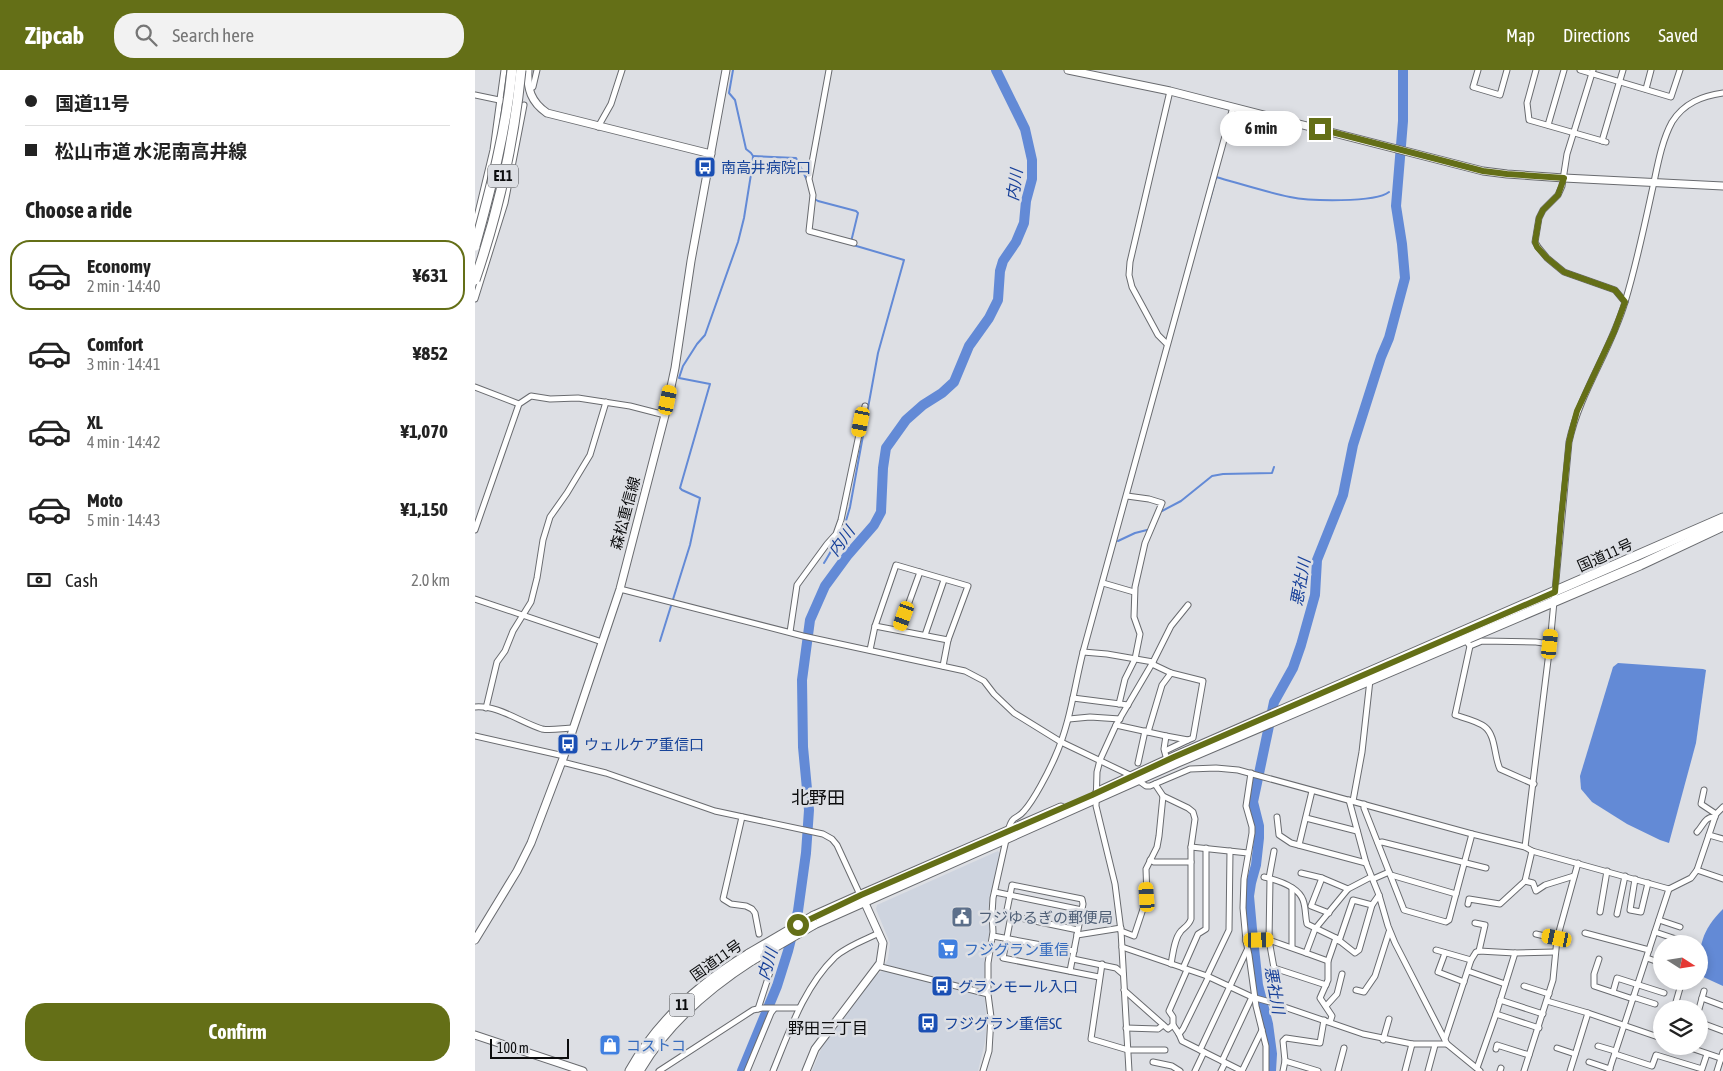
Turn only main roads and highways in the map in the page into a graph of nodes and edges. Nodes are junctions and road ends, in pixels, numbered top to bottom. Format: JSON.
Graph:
{"nodes":[{"id":1,"x":512,"y":70,"type":"edge"},
{"id":2,"x":521,"y":70,"type":"edge"},
{"id":3,"x":475,"y":246,"type":"edge"},
{"id":4,"x":475,"y":280,"type":"edge"},
{"id":5,"x":1723,"y":518,"type":"edge"},
{"id":6,"x":1719,"y":527,"type":"edge"},
{"id":7,"x":1265,"y":722,"type":"junction"},
{"id":8,"x":1135,"y":779,"type":"junction"},
{"id":9,"x":750,"y":957,"type":"junction"},
{"id":10,"x":631,"y":1071,"type":"edge"},
{"id":11,"x":639,"y":1071,"type":"edge"}],
"edges":[{"from":1,"to":3,"type":"highway","number":"E11","bridge":true},
{"from":2,"to":4,"type":"highway","number":"E11","bridge":true},
{"from":5,"to":6,"type":"highway","name":"国道11号","number":"11"},
{"from":6,"to":7,"type":"highway","name":"国道11号","number":"11"},
{"from":7,"to":8,"type":"highway","name":"国道11号","number":"11"},
{"from":7,"to":8,"type":"highway","name":"国道11号","number":"11"},
{"from":8,"to":9,"type":"highway","name":"国道11号","number":"11","bridge":true},
{"from":9,"to":10,"type":"highway","name":"国道11号","number":"11"},
{"from":9,"to":11,"type":"highway","name":"国道11号","number":"11"}]}
